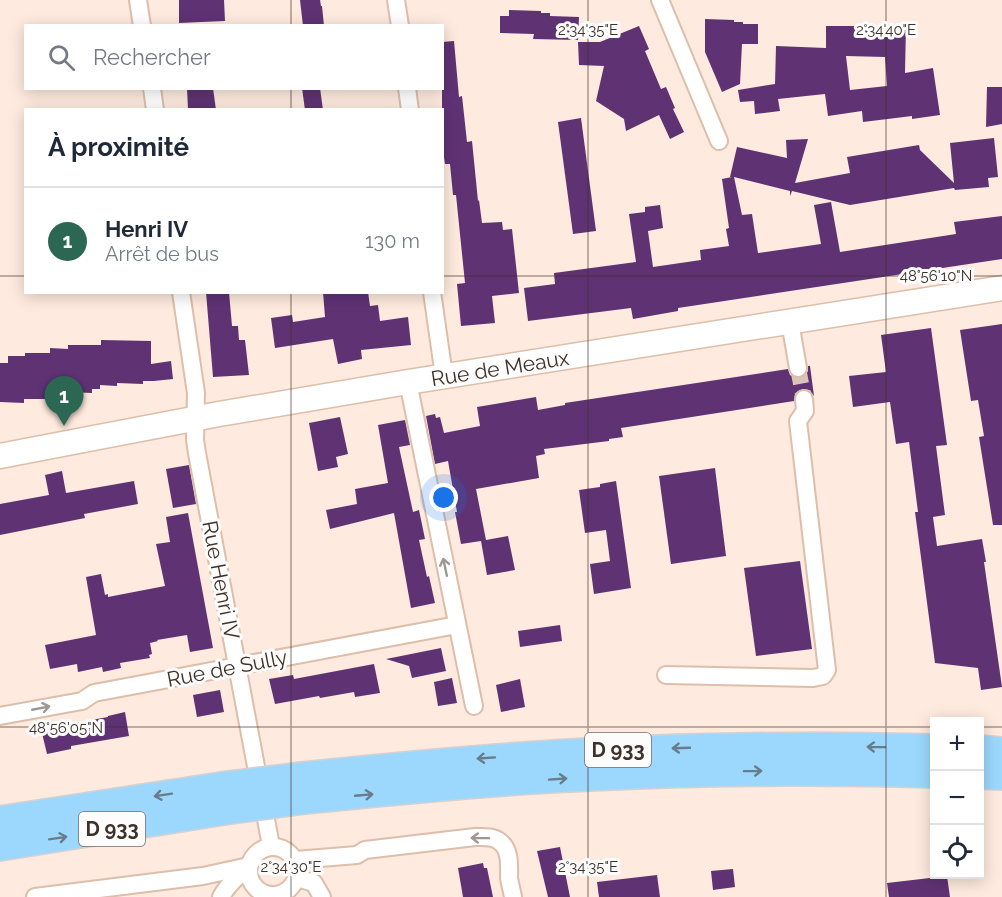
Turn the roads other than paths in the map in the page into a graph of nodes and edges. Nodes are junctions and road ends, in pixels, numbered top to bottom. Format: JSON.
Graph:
{"nodes":[{"id":1,"x":138,"y":0,"type":"edge"},
{"id":2,"x":396,"y":0,"type":"edge"},
{"id":3,"x":660,"y":0,"type":"edge"},
{"id":4,"x":142,"y":24,"type":"edge"},
{"id":5,"x":400,"y":24,"type":"edge"},
{"id":6,"x":152,"y":90,"type":"edge"},
{"id":7,"x":407,"y":90,"type":"edge"},
{"id":8,"x":154,"y":108,"type":"edge"},
{"id":9,"x":410,"y":108,"type":"edge"},
{"id":10,"x":719,"y":141,"type":"dead end"},
{"id":11,"x":1002,"y":288,"type":"edge"},
{"id":12,"x":181,"y":294,"type":"edge"},
{"id":13,"x":432,"y":294,"type":"edge"},
{"id":14,"x":790,"y":322,"type":"junction"},
{"id":15,"x":798,"y":368,"type":"tunnel mouth"},
{"id":16,"x":444,"y":376,"type":"junction"},
{"id":17,"x":408,"y":382,"type":"junction"},
{"id":18,"x":804,"y":399,"type":"tunnel mouth"},
{"id":19,"x":195,"y":419,"type":"junction"},
{"id":20,"x":0,"y":456,"type":"edge"},
{"id":21,"x":457,"y":625,"type":"junction"},
{"id":22,"x":237,"y":666,"type":"junction"},
{"id":23,"x":666,"y":675,"type":"dead end"},
{"id":24,"x":474,"y":706,"type":"dead end"},
{"id":25,"x":0,"y":716,"type":"edge"},
{"id":26,"x":930,"y":748,"type":"edge"},
{"id":27,"x":984,"y":749,"type":"edge"},
{"id":28,"x":1002,"y":751,"type":"edge"},
{"id":29,"x":930,"y":774,"type":"edge"},
{"id":30,"x":984,"y":775,"type":"edge"},
{"id":31,"x":1002,"y":776,"type":"edge"},
{"id":32,"x":304,"y":788,"type":"junction"},
{"id":33,"x":223,"y":799,"type":"junction"},
{"id":34,"x":0,"y":820,"type":"edge"},
{"id":35,"x":271,"y":846,"type":"junction"},
{"id":36,"x":0,"y":847,"type":"edge"},
{"id":37,"x":295,"y":860,"type":"junction"},
{"id":38,"x":249,"y":866,"type":"junction"},
{"id":39,"x":196,"y":877,"type":"junction"},
{"id":40,"x":297,"y":878,"type":"junction"},
{"id":41,"x":234,"y":879,"type":"junction"},
{"id":42,"x":254,"y":885,"type":"junction"},
{"id":43,"x":35,"y":897,"type":"edge"},
{"id":44,"x":212,"y":897,"type":"edge"},
{"id":45,"x":221,"y":897,"type":"edge"},
{"id":46,"x":322,"y":897,"type":"edge"},
{"id":47,"x":513,"y":897,"type":"edge"}],
"edges":[{"from":1,"to":4,"type":"street"},
{"from":2,"to":5,"type":"street"},
{"from":3,"to":10,"type":"street"},
{"from":6,"to":8,"type":"street"},
{"from":7,"to":9,"type":"street"},
{"from":11,"to":14,"type":"main road","name":"Rue de Meaux"},
{"from":12,"to":19,"type":"street","name":"Rue Henri IV"},
{"from":13,"to":16,"type":"street"},
{"from":14,"to":15,"type":"street"},
{"from":14,"to":16,"type":"main road","name":"Rue de Meaux"},
{"from":16,"to":17,"type":"main road","name":"Rue de Meaux"},
{"from":17,"to":19,"type":"main road","name":"Rue de Meaux"},
{"from":21,"to":17,"type":"street","one_way":true},
{"from":18,"to":23,"type":"street"},
{"from":19,"to":20,"type":"main road","name":"Rue de Meaux"},
{"from":19,"to":22,"type":"street","name":"Rue Henri IV"},
{"from":21,"to":22,"type":"street","name":"Rue de Sully"},
{"from":21,"to":24,"type":"street"},
{"from":25,"to":22,"type":"street","name":"Rue de Sully","one_way":true},
{"from":22,"to":35,"type":"street","name":"Rue Henri IV"},
{"from":26,"to":32,"type":"highway","number":"D 933","one_way":true},
{"from":27,"to":28,"type":"highway"},
{"from":32,"to":29,"type":"highway","number":"D 933","one_way":true},
{"from":30,"to":31,"type":"highway"},
{"from":32,"to":33,"type":"highway","number":"D 933","bridge":true},
{"from":33,"to":34,"type":"highway","number":"D 933","one_way":true},
{"from":36,"to":33,"type":"highway","number":"D 933","one_way":true},
{"from":35,"to":37,"type":"street"},
{"from":35,"to":38,"type":"street"},
{"from":37,"to":40,"type":"street"},
{"from":47,"to":37,"type":"street","one_way":true},
{"from":38,"to":39,"type":"street"},
{"from":38,"to":41,"type":"street"},
{"from":38,"to":42,"type":"street"},
{"from":39,"to":41,"type":"street"},
{"from":39,"to":43,"type":"street"},
{"from":39,"to":44,"type":"street"},
{"from":40,"to":42,"type":"street"},
{"from":40,"to":46,"type":"street"},
{"from":41,"to":42,"type":"street"},
{"from":41,"to":45,"type":"street"}]}
